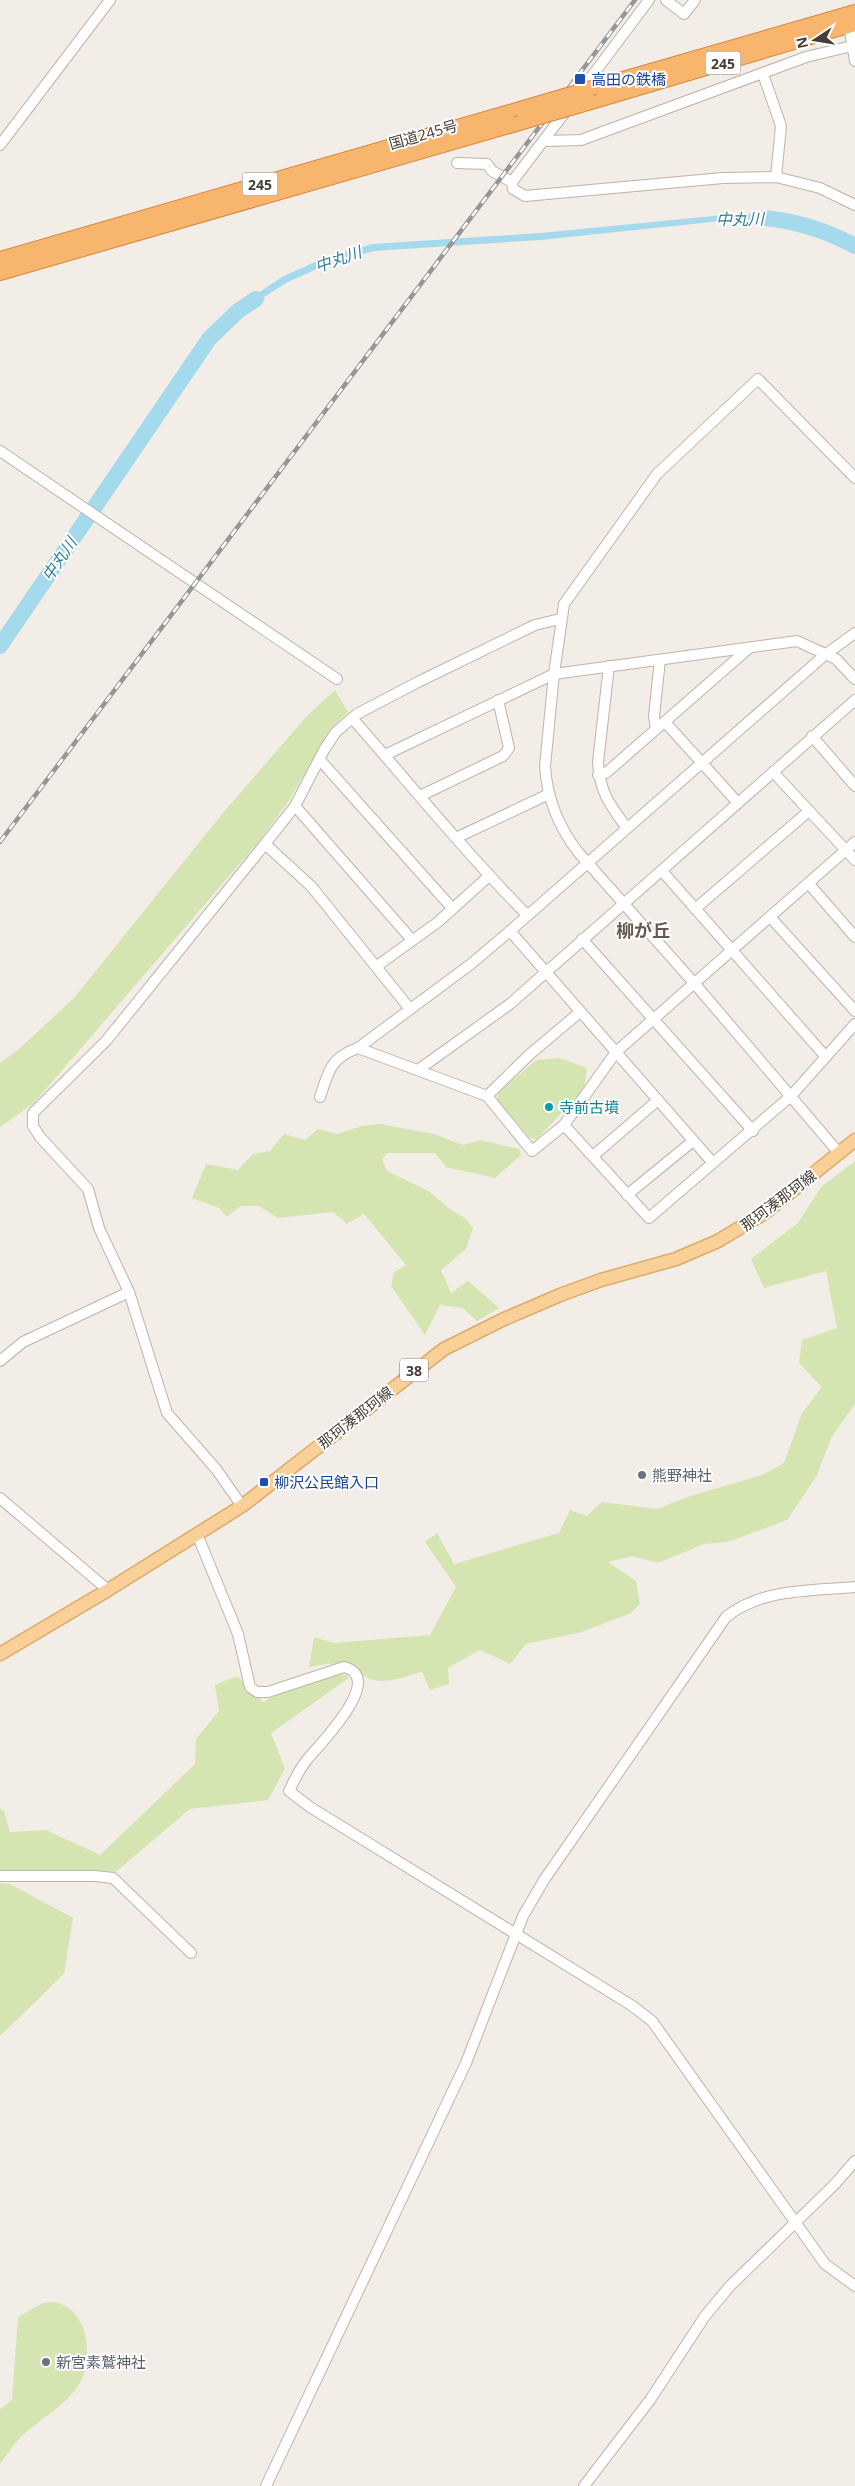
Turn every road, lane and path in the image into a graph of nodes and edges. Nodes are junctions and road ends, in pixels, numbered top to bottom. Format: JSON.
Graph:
{"nodes":[{"id":1,"x":110,"y":0,"type":"edge"},
{"id":2,"x":649,"y":0,"type":"edge"},
{"id":3,"x":666,"y":0,"type":"edge"},
{"id":4,"x":695,"y":0,"type":"edge"},
{"id":5,"x":855,"y":12,"type":"edge"},
{"id":6,"x":852,"y":25,"type":"edge"},
{"id":7,"x":852,"y":46,"type":"junction"},
{"id":8,"x":855,"y":61,"type":"edge"},
{"id":9,"x":763,"y":74,"type":"junction"},
{"id":10,"x":545,"y":140,"type":"junction"},
{"id":11,"x":0,"y":145,"type":"edge"},
{"id":12,"x":456,"y":163,"type":"dead end"},
{"id":13,"x":776,"y":177,"type":"junction"},
{"id":14,"x":512,"y":182,"type":"junction"},
{"id":15,"x":855,"y":205,"type":"edge"},
{"id":16,"x":0,"y":260,"type":"edge"},
{"id":17,"x":0,"y":273,"type":"edge"},
{"id":18,"x":0,"y":451,"type":"edge"},
{"id":19,"x":855,"y":478,"type":"edge"},
{"id":20,"x":560,"y":619,"type":"junction"},
{"id":21,"x":855,"y":633,"type":"edge"},
{"id":22,"x":748,"y":649,"type":"junction"},
{"id":23,"x":826,"y":654,"type":"junction"},
{"id":24,"x":660,"y":660,"type":"junction"},
{"id":25,"x":609,"y":666,"type":"junction"},
{"id":26,"x":554,"y":674,"type":"junction"},
{"id":27,"x":337,"y":679,"type":"dead end"},
{"id":28,"x":855,"y":679,"type":"edge"},
{"id":29,"x":498,"y":700,"type":"junction"},
{"id":30,"x":855,"y":700,"type":"edge"},
{"id":31,"x":352,"y":718,"type":"junction"},
{"id":32,"x":665,"y":722,"type":"junction"},
{"id":33,"x":656,"y":729,"type":"junction"},
{"id":34,"x":812,"y":736,"type":"junction"},
{"id":35,"x":385,"y":755,"type":"junction"},
{"id":36,"x":320,"y":760,"type":"junction"},
{"id":37,"x":701,"y":762,"type":"junction"},
{"id":38,"x":773,"y":772,"type":"junction"},
{"id":39,"x":851,"y":773,"type":"edge"},
{"id":40,"x":598,"y":776,"type":"junction"},
{"id":41,"x":855,"y":786,"type":"edge"},
{"id":42,"x":549,"y":794,"type":"junction"},
{"id":43,"x":420,"y":796,"type":"junction"},
{"id":44,"x":738,"y":803,"type":"junction"},
{"id":45,"x":295,"y":806,"type":"junction"},
{"id":46,"x":809,"y":811,"type":"junction"},
{"id":47,"x":626,"y":827,"type":"junction"},
{"id":48,"x":458,"y":837,"type":"junction"},
{"id":49,"x":855,"y":842,"type":"edge"},
{"id":50,"x":264,"y":844,"type":"junction"},
{"id":51,"x":846,"y":850,"type":"junction"},
{"id":52,"x":855,"y":860,"type":"edge"},
{"id":53,"x":587,"y":863,"type":"junction"},
{"id":54,"x":662,"y":871,"type":"junction"},
{"id":55,"x":489,"y":876,"type":"junction"},
{"id":56,"x":809,"y":884,"type":"junction"},
{"id":57,"x":623,"y":904,"type":"junction"},
{"id":58,"x":452,"y":908,"type":"junction"},
{"id":59,"x":695,"y":909,"type":"junction"},
{"id":60,"x":527,"y":915,"type":"junction"},
{"id":61,"x":771,"y":918,"type":"junction"},
{"id":62,"x":510,"y":932,"type":"junction"},
{"id":63,"x":855,"y":937,"type":"edge"},
{"id":64,"x":582,"y":939,"type":"junction"},
{"id":65,"x":412,"y":940,"type":"junction"},
{"id":66,"x":731,"y":950,"type":"junction"},
{"id":67,"x":377,"y":966,"type":"junction"},
{"id":68,"x":544,"y":971,"type":"junction"},
{"id":69,"x":694,"y":983,"type":"junction"},
{"id":70,"x":410,"y":1009,"type":"junction"},
{"id":71,"x":855,"y":1010,"type":"edge"},
{"id":72,"x":580,"y":1012,"type":"junction"},
{"id":73,"x":653,"y":1019,"type":"junction"},
{"id":74,"x":855,"y":1024,"type":"edge"},
{"id":75,"x":358,"y":1048,"type":"junction"},
{"id":76,"x":616,"y":1052,"type":"junction"},
{"id":77,"x":826,"y":1057,"type":"junction"},
{"id":78,"x":418,"y":1070,"type":"junction"},
{"id":79,"x":487,"y":1096,"type":"junction"},
{"id":80,"x":791,"y":1096,"type":"junction"},
{"id":81,"x":320,"y":1097,"type":"dead end"},
{"id":82,"x":658,"y":1100,"type":"junction"},
{"id":83,"x":564,"y":1124,"type":"junction"},
{"id":84,"x":752,"y":1131,"type":"junction"},
{"id":85,"x":855,"y":1140,"type":"edge"},
{"id":86,"x":693,"y":1141,"type":"junction"},
{"id":87,"x":839,"y":1153,"type":"junction"},
{"id":88,"x":593,"y":1156,"type":"junction"},
{"id":89,"x":712,"y":1163,"type":"junction"},
{"id":90,"x":627,"y":1195,"type":"junction"},
{"id":91,"x":130,"y":1292,"type":"junction"},
{"id":92,"x":0,"y":1360,"type":"edge"},
{"id":93,"x":0,"y":1498,"type":"edge"},
{"id":94,"x":242,"y":1506,"type":"junction"},
{"id":95,"x":197,"y":1534,"type":"junction"},
{"id":96,"x":855,"y":1587,"type":"edge"},
{"id":97,"x":108,"y":1590,"type":"junction"},
{"id":98,"x":0,"y":1654,"type":"edge"},
{"id":99,"x":0,"y":1876,"type":"edge"},
{"id":100,"x":516,"y":1933,"type":"junction"},
{"id":101,"x":191,"y":1953,"type":"dead end"},
{"id":102,"x":855,"y":2161,"type":"edge"},
{"id":103,"x":795,"y":2221,"type":"junction"},
{"id":104,"x":855,"y":2286,"type":"edge"},
{"id":105,"x":266,"y":2486,"type":"edge"},
{"id":106,"x":584,"y":2486,"type":"edge"}],
"edges":[{"from":1,"to":11,"type":"street"},
{"from":2,"to":10,"type":"street"},
{"from":3,"to":4,"type":"street"},
{"from":5,"to":16,"type":"highway","name":"国道245号","number":"245","bridge":true},
{"from":6,"to":7,"type":"street"},
{"from":6,"to":17,"type":"highway","name":"国道245号","number":"245","bridge":true},
{"from":7,"to":8,"type":"street"},
{"from":7,"to":9,"type":"street"},
{"from":9,"to":10,"type":"street"},
{"from":9,"to":13,"type":"street"},
{"from":10,"to":14,"type":"street"},
{"from":12,"to":14,"type":"street"},
{"from":13,"to":14,"type":"street"},
{"from":13,"to":15,"type":"street"},
{"from":18,"to":27,"type":"street"},
{"from":19,"to":20,"type":"street"},
{"from":20,"to":26,"type":"street"},
{"from":20,"to":31,"type":"street"},
{"from":21,"to":23,"type":"street"},
{"from":22,"to":23,"type":"street"},
{"from":22,"to":24,"type":"street"},
{"from":22,"to":32,"type":"street"},
{"from":23,"to":28,"type":"street"},
{"from":23,"to":37,"type":"street"},
{"from":24,"to":25,"type":"street"},
{"from":24,"to":33,"type":"street"},
{"from":25,"to":26,"type":"street"},
{"from":25,"to":40,"type":"street"},
{"from":26,"to":29,"type":"street"},
{"from":26,"to":42,"type":"street"},
{"from":29,"to":35,"type":"street"},
{"from":29,"to":43,"type":"street"},
{"from":30,"to":34,"type":"street"},
{"from":31,"to":35,"type":"street"},
{"from":31,"to":36,"type":"street"},
{"from":32,"to":33,"type":"street"},
{"from":32,"to":37,"type":"street"},
{"from":33,"to":40,"type":"street"},
{"from":34,"to":38,"type":"street"},
{"from":34,"to":39,"type":"street"},
{"from":35,"to":43,"type":"street"},
{"from":36,"to":45,"type":"street"},
{"from":36,"to":58,"type":"street"},
{"from":37,"to":44,"type":"street"},
{"from":37,"to":47,"type":"street"},
{"from":38,"to":44,"type":"street"},
{"from":38,"to":46,"type":"street"},
{"from":39,"to":41,"type":"street"},
{"from":40,"to":47,"type":"street"},
{"from":42,"to":48,"type":"street"},
{"from":42,"to":53,"type":"street"},
{"from":43,"to":48,"type":"street"},
{"from":44,"to":54,"type":"street"},
{"from":45,"to":50,"type":"street"},
{"from":45,"to":65,"type":"street"},
{"from":46,"to":51,"type":"street"},
{"from":46,"to":59,"type":"street"},
{"from":47,"to":53,"type":"street"},
{"from":48,"to":55,"type":"street"},
{"from":49,"to":51,"type":"street"},
{"from":50,"to":67,"type":"street"},
{"from":50,"to":91,"type":"street"},
{"from":51,"to":52,"type":"street"},
{"from":51,"to":56,"type":"street"},
{"from":53,"to":57,"type":"street"},
{"from":53,"to":60,"type":"street"},
{"from":54,"to":57,"type":"street"},
{"from":54,"to":59,"type":"street"},
{"from":55,"to":58,"type":"street"},
{"from":55,"to":60,"type":"street"},
{"from":56,"to":61,"type":"street"},
{"from":56,"to":63,"type":"street"},
{"from":57,"to":64,"type":"street"},
{"from":57,"to":69,"type":"street"},
{"from":58,"to":65,"type":"street"},
{"from":59,"to":66,"type":"street"},
{"from":60,"to":62,"type":"street"},
{"from":61,"to":66,"type":"street"},
{"from":61,"to":71,"type":"street"},
{"from":62,"to":68,"type":"street"},
{"from":62,"to":70,"type":"street"},
{"from":64,"to":68,"type":"street"},
{"from":64,"to":73,"type":"street"},
{"from":65,"to":67,"type":"street"},
{"from":66,"to":69,"type":"street"},
{"from":66,"to":77,"type":"street"},
{"from":67,"to":70,"type":"street"},
{"from":68,"to":72,"type":"street"},
{"from":68,"to":78,"type":"street"},
{"from":69,"to":73,"type":"street"},
{"from":69,"to":80,"type":"street"},
{"from":70,"to":75,"type":"street"},
{"from":72,"to":76,"type":"street"},
{"from":72,"to":79,"type":"street"},
{"from":73,"to":76,"type":"street"},
{"from":73,"to":84,"type":"street"},
{"from":74,"to":77,"type":"street"},
{"from":75,"to":78,"type":"street"},
{"from":75,"to":81,"type":"street"},
{"from":76,"to":82,"type":"street"},
{"from":76,"to":83,"type":"street"},
{"from":77,"to":80,"type":"street"},
{"from":78,"to":79,"type":"street"},
{"from":79,"to":83,"type":"street"},
{"from":80,"to":84,"type":"street"},
{"from":80,"to":87,"type":"street"},
{"from":82,"to":86,"type":"street"},
{"from":82,"to":88,"type":"street"},
{"from":83,"to":88,"type":"street"},
{"from":84,"to":89,"type":"street"},
{"from":85,"to":87,"type":"main road","name":"那珂湊那珂線","number":"38"},
{"from":86,"to":89,"type":"street"},
{"from":86,"to":90,"type":"street"},
{"from":87,"to":94,"type":"main road","name":"那珂湊那珂線","number":"38"},
{"from":88,"to":90,"type":"street"},
{"from":89,"to":90,"type":"street"},
{"from":91,"to":92,"type":"street"},
{"from":91,"to":94,"type":"street"},
{"from":93,"to":97,"type":"street"},
{"from":94,"to":95,"type":"main road","name":"那珂湊那珂線","number":"38"},
{"from":95,"to":97,"type":"main road","name":"那珂湊那珂線","number":"38"},
{"from":95,"to":100,"type":"street"},
{"from":96,"to":100,"type":"street"},
{"from":97,"to":98,"type":"main road","name":"那珂湊那珂線","number":"38"},
{"from":99,"to":101,"type":"street"},
{"from":100,"to":103,"type":"street"},
{"from":100,"to":105,"type":"street"},
{"from":102,"to":103,"type":"street"},
{"from":103,"to":104,"type":"street"},
{"from":103,"to":106,"type":"street"}]}
